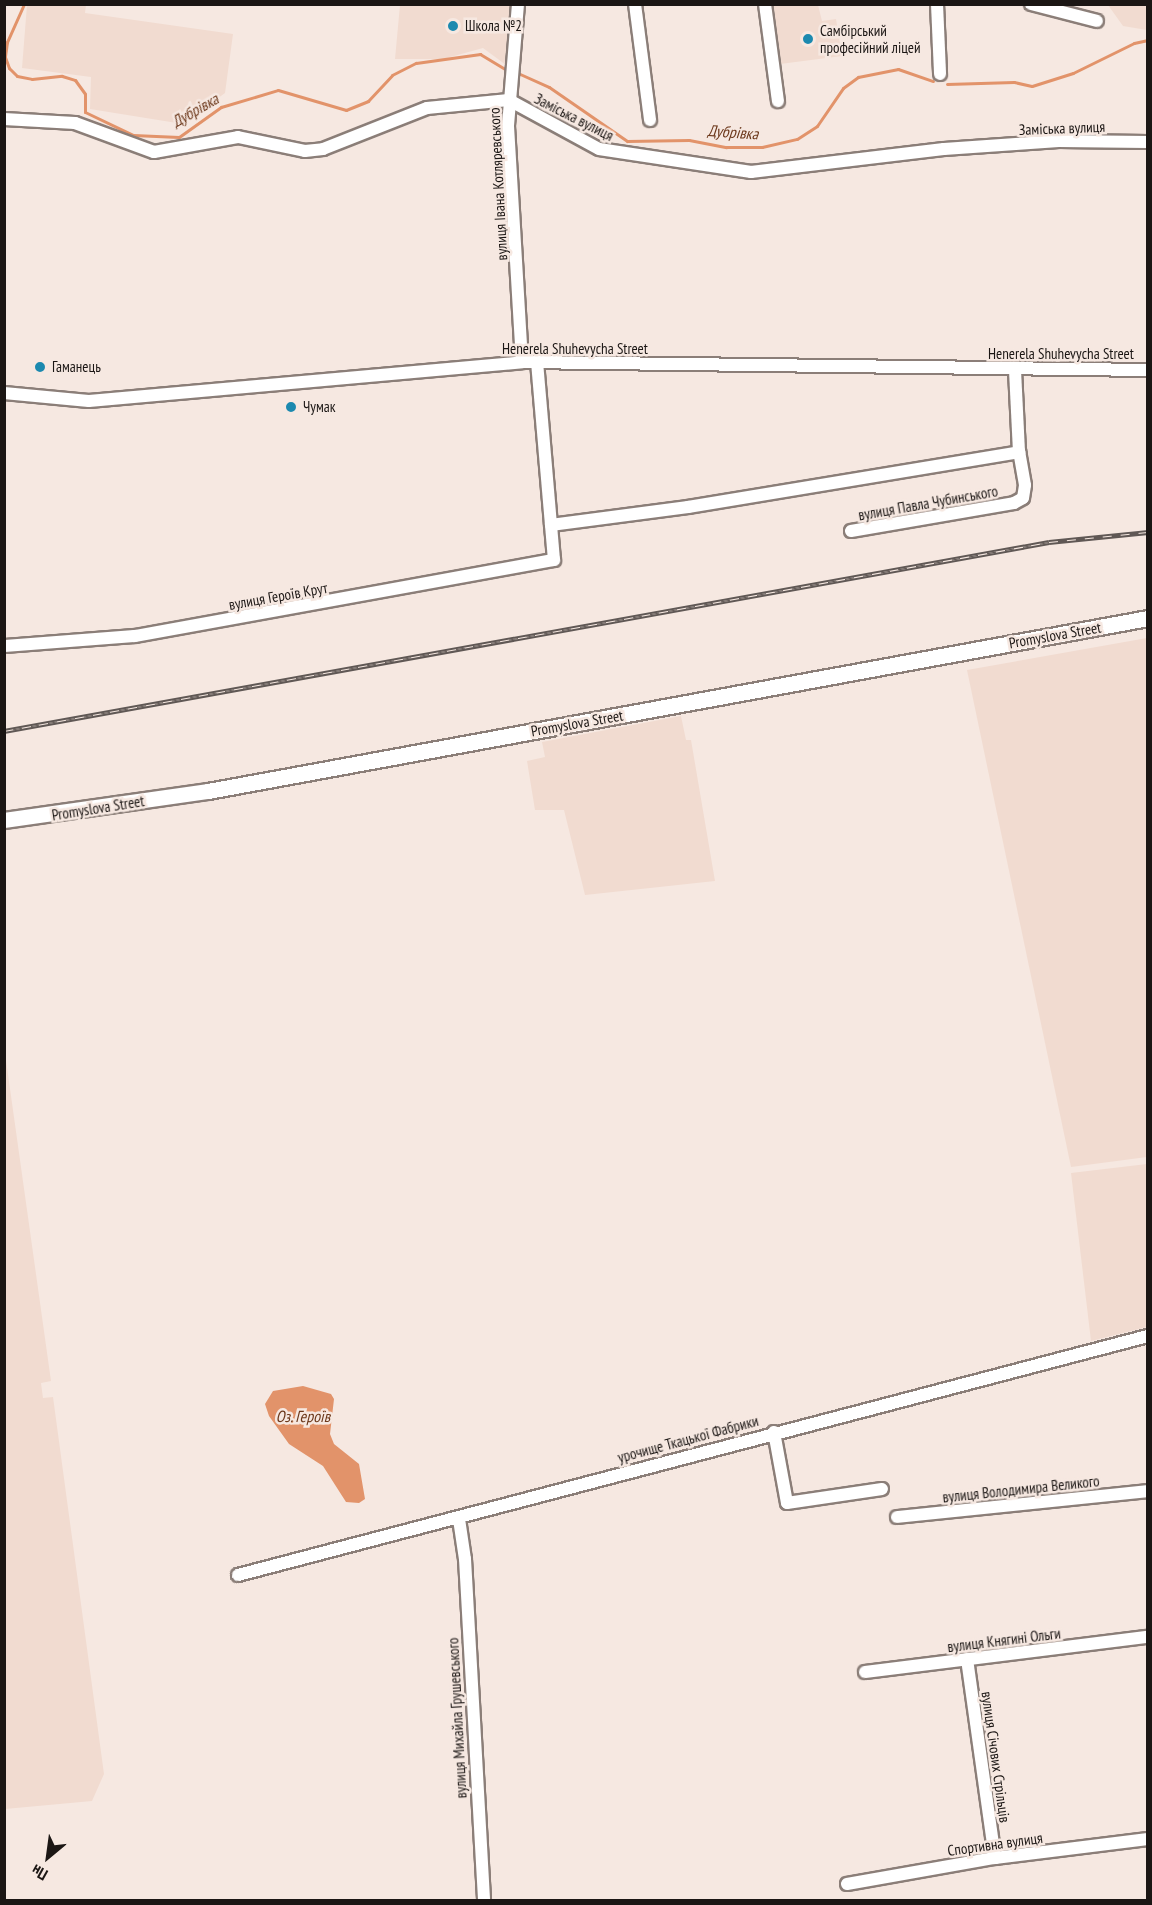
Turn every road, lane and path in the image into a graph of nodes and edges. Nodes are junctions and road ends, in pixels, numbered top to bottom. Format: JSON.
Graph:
{"nodes":[{"id":1,"x":518,"y":4,"type":"edge"},
{"id":2,"x":635,"y":4,"type":"edge"},
{"id":3,"x":765,"y":4,"type":"edge"},
{"id":4,"x":937,"y":4,"type":"edge"},
{"id":5,"x":1031,"y":4,"type":"edge"},
{"id":6,"x":1097,"y":21,"type":"dead end"},
{"id":7,"x":940,"y":74,"type":"dead end"},
{"id":8,"x":509,"y":100,"type":"junction"},
{"id":9,"x":778,"y":101,"type":"dead end"},
{"id":10,"x":4,"y":118,"type":"edge"},
{"id":11,"x":650,"y":120,"type":"dead end"},
{"id":12,"x":1148,"y":142,"type":"edge"},
{"id":13,"x":522,"y":362,"type":"junction"},
{"id":14,"x":537,"y":362,"type":"junction"},
{"id":15,"x":1015,"y":370,"type":"junction"},
{"id":16,"x":1148,"y":370,"type":"edge"},
{"id":17,"x":4,"y":393,"type":"edge"},
{"id":18,"x":1019,"y":452,"type":"junction"},
{"id":19,"x":551,"y":525,"type":"junction"},
{"id":20,"x":851,"y":531,"type":"dead end"},
{"id":21,"x":1148,"y":618,"type":"edge"},
{"id":22,"x":4,"y":646,"type":"edge"},
{"id":23,"x":4,"y":820,"type":"edge"},
{"id":24,"x":1148,"y":1336,"type":"edge"},
{"id":25,"x":774,"y":1432,"type":"junction"},
{"id":26,"x":882,"y":1489,"type":"dead end"},
{"id":27,"x":1148,"y":1491,"type":"edge"},
{"id":28,"x":897,"y":1517,"type":"dead end"},
{"id":29,"x":459,"y":1519,"type":"junction"},
{"id":30,"x":238,"y":1575,"type":"dead end"},
{"id":31,"x":1148,"y":1637,"type":"edge"},
{"id":32,"x":967,"y":1659,"type":"junction"},
{"id":33,"x":865,"y":1672,"type":"dead end"},
{"id":34,"x":1148,"y":1839,"type":"edge"},
{"id":35,"x":995,"y":1858,"type":"junction"},
{"id":36,"x":847,"y":1884,"type":"dead end"},
{"id":37,"x":484,"y":1900,"type":"edge"}],
"edges":[{"from":1,"to":8,"type":"street","name":"вулиця Івана Котляревського"},
{"from":2,"to":11,"type":"street"},
{"from":3,"to":9,"type":"street"},
{"from":4,"to":7,"type":"street"},
{"from":5,"to":6,"type":"street"},
{"from":8,"to":10,"type":"street"},
{"from":8,"to":12,"type":"street","name":"Заміська вулиця"},
{"from":8,"to":13,"type":"street","name":"вулиця Івана Котляревського"},
{"from":13,"to":14,"type":"street","name":"Henerela Shuhevycha Street"},
{"from":13,"to":17,"type":"street","name":"Henerela Shuhevycha Street"},
{"from":14,"to":15,"type":"street","name":"Henerela Shuhevycha Street"},
{"from":14,"to":19,"type":"street"},
{"from":15,"to":16,"type":"street","name":"Henerela Shuhevycha Street"},
{"from":15,"to":18,"type":"street","name":"вулиця Павла Чубинського"},
{"from":18,"to":19,"type":"street"},
{"from":18,"to":20,"type":"street","name":"вулиця Павла Чубинського"},
{"from":19,"to":22,"type":"street","name":"вулиця Героїв Крут"},
{"from":21,"to":23,"type":"street","name":"Promyslova Street"},
{"from":24,"to":25,"type":"street","name":"урочище Ткацької Фабрики"},
{"from":25,"to":26,"type":"street"},
{"from":25,"to":29,"type":"street","name":"урочище Ткацької Фабрики"},
{"from":27,"to":28,"type":"street","name":"вулиця Володимира Великого"},
{"from":29,"to":30,"type":"street","name":"урочище Ткацької Фабрики"},
{"from":29,"to":37,"type":"street","name":"вулиця Михайла Грушевського"},
{"from":31,"to":32,"type":"street","name":"вулиця Княгині Ольги"},
{"from":32,"to":33,"type":"street","name":"вулиця Княгині Ольги"},
{"from":32,"to":35,"type":"street","name":"вулиця Січових Стрільців"},
{"from":34,"to":35,"type":"street","name":"Спортивна вулиця"},
{"from":35,"to":36,"type":"street","name":"Спортивна вулиця"}]}
